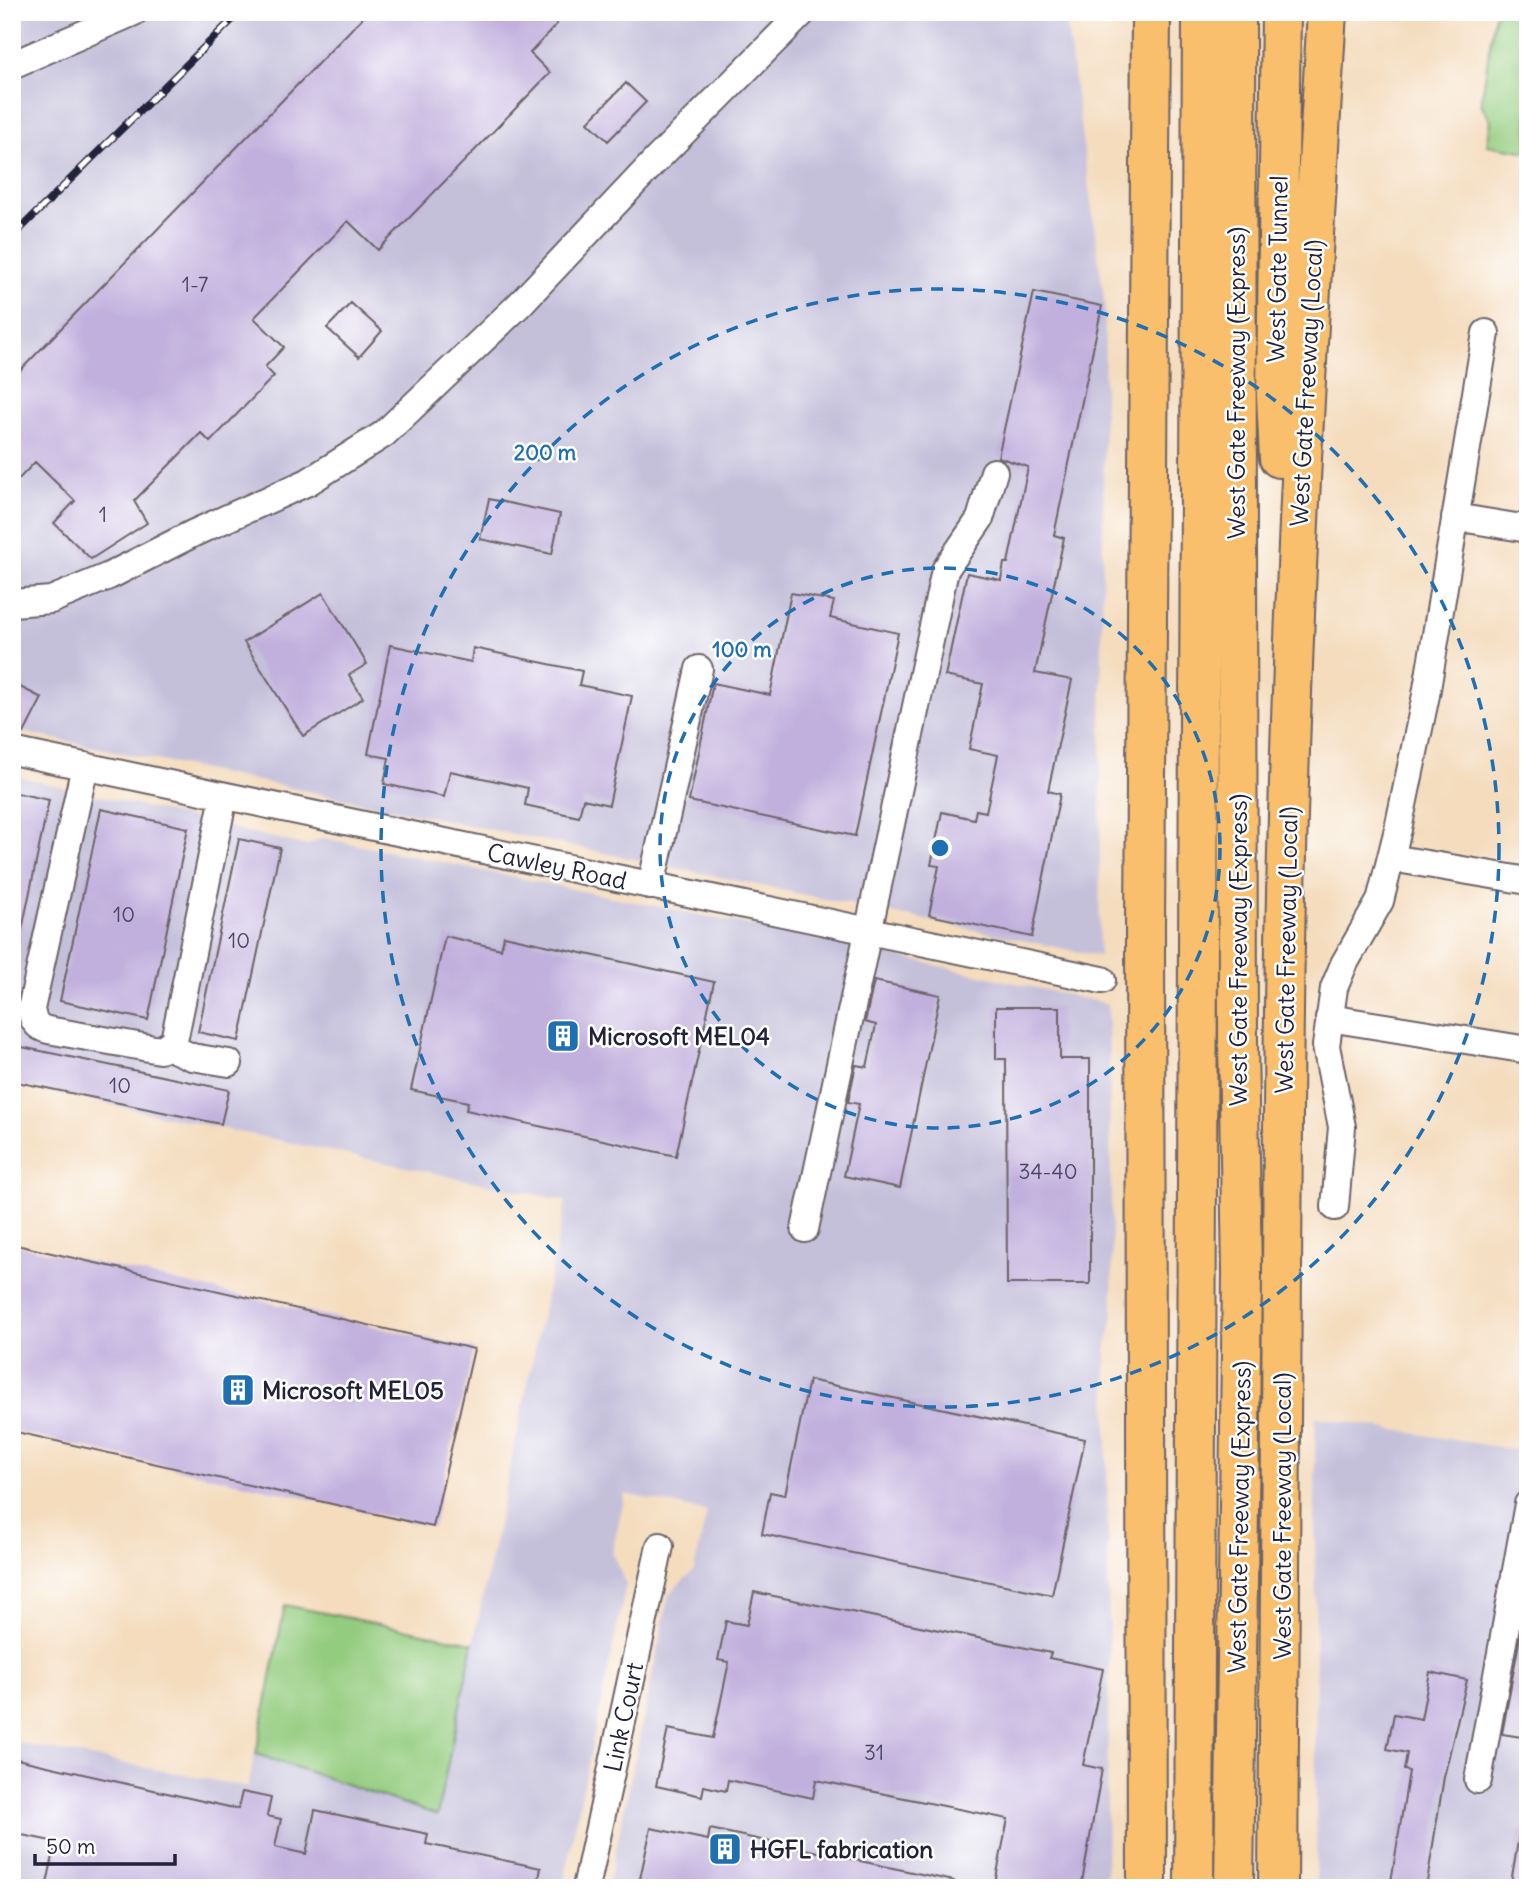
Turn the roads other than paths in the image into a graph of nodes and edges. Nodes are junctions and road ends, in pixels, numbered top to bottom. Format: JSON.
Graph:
{"nodes":[{"id":1,"x":134,"y":12,"type":"edge"},
{"id":2,"x":803,"y":12,"type":"edge"},
{"id":3,"x":1151,"y":12,"type":"edge"},
{"id":4,"x":1202,"y":12,"type":"edge"},
{"id":5,"x":1236,"y":12,"type":"edge"},
{"id":6,"x":1281,"y":12,"type":"edge"},
{"id":7,"x":1327,"y":12,"type":"edge"},
{"id":8,"x":12,"y":65,"type":"edge"},
{"id":9,"x":1486,"y":333,"type":"dead end"},
{"id":10,"x":994,"y":472,"type":"dead end"},
{"id":11,"x":1455,"y":517,"type":"junction"},
{"id":12,"x":1528,"y":529,"type":"edge"},
{"id":13,"x":12,"y":603,"type":"edge"},
{"id":14,"x":699,"y":669,"type":"dead end"},
{"id":15,"x":1290,"y":735,"type":"junction"},
{"id":16,"x":12,"y":751,"type":"edge"},
{"id":17,"x":85,"y":766,"type":"junction"},
{"id":18,"x":225,"y":796,"type":"junction"},
{"id":19,"x":1391,"y":858,"type":"junction"},
{"id":20,"x":1528,"y":881,"type":"edge"},
{"id":21,"x":651,"y":886,"type":"junction"},
{"id":22,"x":869,"y":931,"type":"junction"},
{"id":23,"x":1102,"y":980,"type":"dead end"},
{"id":24,"x":1329,"y":1018,"type":"junction"},
{"id":25,"x":22,"y":1019,"type":"edge"},
{"id":26,"x":169,"y":1047,"type":"junction"},
{"id":27,"x":1528,"y":1050,"type":"edge"},
{"id":28,"x":229,"y":1063,"type":"dead end"},
{"id":29,"x":1335,"y":1207,"type":"dead end"},
{"id":30,"x":805,"y":1229,"type":"dead end"},
{"id":31,"x":1528,"y":1504,"type":"edge"},
{"id":32,"x":660,"y":1546,"type":"dead end"},
{"id":33,"x":1478,"y":1780,"type":"dead end"},
{"id":34,"x":586,"y":1888,"type":"edge"},
{"id":35,"x":1145,"y":1888,"type":"edge"},
{"id":36,"x":1194,"y":1888,"type":"edge"},
{"id":37,"x":1234,"y":1888,"type":"edge"},
{"id":38,"x":1278,"y":1888,"type":"edge"}],
"edges":[{"from":1,"to":8,"type":"street"},
{"from":2,"to":13,"type":"street"},
{"from":3,"to":35,"type":"highway"},
{"from":4,"to":36,"type":"highway","name":"West Gate Freeway (Express)"},
{"from":5,"to":37,"type":"highway","name":"West Gate Freeway (Express)"},
{"from":6,"to":15,"type":"highway","name":"West Gate Tunnel"},
{"from":7,"to":15,"type":"highway","name":"West Gate Freeway (Local)"},
{"from":9,"to":11,"type":"street"},
{"from":10,"to":22,"type":"street"},
{"from":11,"to":12,"type":"street"},
{"from":11,"to":19,"type":"street"},
{"from":14,"to":21,"type":"street"},
{"from":15,"to":38,"type":"highway","name":"West Gate Freeway (Local)"},
{"from":16,"to":17,"type":"street","name":"Cawley Road"},
{"from":17,"to":18,"type":"street","name":"Cawley Road"},
{"from":17,"to":25,"type":"street"},
{"from":18,"to":21,"type":"street","name":"Cawley Road"},
{"from":18,"to":26,"type":"street"},
{"from":19,"to":20,"type":"street"},
{"from":19,"to":24,"type":"street"},
{"from":21,"to":22,"type":"street","name":"Cawley Road"},
{"from":22,"to":23,"type":"street","name":"Cawley Road"},
{"from":22,"to":30,"type":"street"},
{"from":24,"to":27,"type":"street"},
{"from":24,"to":29,"type":"street"},
{"from":25,"to":26,"type":"street"},
{"from":26,"to":28,"type":"street"},
{"from":31,"to":33,"type":"street"},
{"from":32,"to":34,"type":"street","name":"Link Court"}]}
